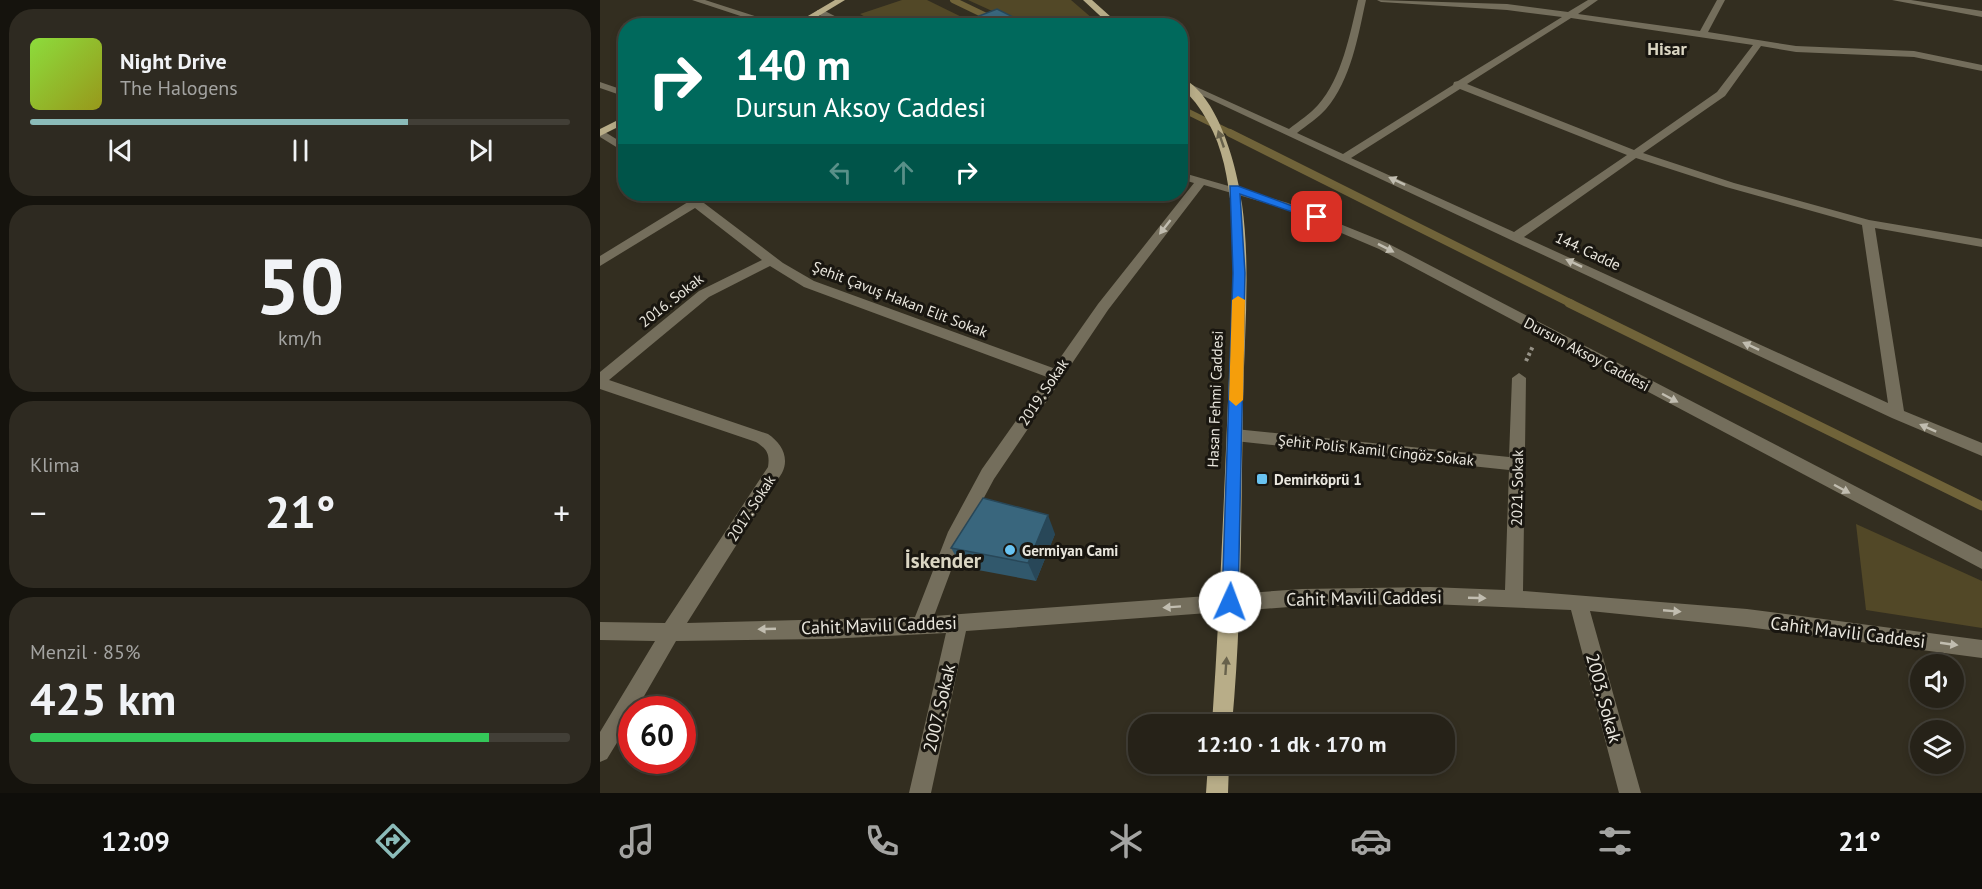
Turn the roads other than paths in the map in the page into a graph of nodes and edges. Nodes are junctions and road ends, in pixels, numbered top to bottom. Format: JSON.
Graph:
{"nodes":[{"id":1,"x":696,"y":0,"type":"edge"},
{"id":2,"x":841,"y":0,"type":"edge"},
{"id":3,"x":1087,"y":0,"type":"edge"},
{"id":4,"x":1362,"y":0,"type":"edge"},
{"id":5,"x":1381,"y":0,"type":"edge"},
{"id":6,"x":1594,"y":0,"type":"edge"},
{"id":7,"x":1721,"y":0,"type":"edge"},
{"id":8,"x":1896,"y":0,"type":"edge"},
{"id":9,"x":820,"y":12,"type":"junction"},
{"id":10,"x":1982,"y":14,"type":"edge"},
{"id":11,"x":1572,"y":16,"type":"junction"},
{"id":12,"x":756,"y":18,"type":"edge"},
{"id":13,"x":809,"y":18,"type":"edge"},
{"id":14,"x":833,"y":18,"type":"edge"},
{"id":15,"x":1108,"y":18,"type":"edge"},
{"id":16,"x":1702,"y":34,"type":"junction"},
{"id":17,"x":1759,"y":43,"type":"junction"},
{"id":18,"x":1982,"y":68,"type":"edge"},
{"id":19,"x":1188,"y":84,"type":"edge"},
{"id":20,"x":1457,"y":84,"type":"junction"},
{"id":21,"x":600,"y":85,"type":"edge"},
{"id":22,"x":1188,"y":86,"type":"edge"},
{"id":23,"x":618,"y":91,"type":"edge"},
{"id":24,"x":618,"y":122,"type":"edge"},
{"id":25,"x":600,"y":132,"type":"edge"},
{"id":26,"x":1291,"y":133,"type":"junction"},
{"id":27,"x":618,"y":144,"type":"edge"},
{"id":28,"x":1635,"y":154,"type":"junction"},
{"id":29,"x":1345,"y":157,"type":"junction"},
{"id":30,"x":1188,"y":177,"type":"edge"},
{"id":31,"x":1201,"y":181,"type":"junction"},
{"id":32,"x":1234,"y":189,"type":"junction"},
{"id":33,"x":1188,"y":198,"type":"edge"},
{"id":34,"x":687,"y":201,"type":"edge"},
{"id":35,"x":695,"y":201,"type":"edge"},
{"id":36,"x":1186,"y":201,"type":"edge"},
{"id":37,"x":1868,"y":223,"type":"junction"},
{"id":38,"x":1517,"y":236,"type":"junction"},
{"id":39,"x":1982,"y":243,"type":"edge"},
{"id":40,"x":771,"y":260,"type":"junction"},
{"id":41,"x":600,"y":262,"type":"edge"},
{"id":42,"x":1055,"y":374,"type":"junction"},
{"id":43,"x":1519,"y":378,"type":"road end"},
{"id":44,"x":600,"y":381,"type":"edge"},
{"id":45,"x":1897,"y":414,"type":"junction"},
{"id":46,"x":1235,"y":435,"type":"junction"},
{"id":47,"x":1982,"y":450,"type":"edge"},
{"id":48,"x":1517,"y":464,"type":"junction"},
{"id":49,"x":1982,"y":561,"type":"edge"},
{"id":50,"x":1514,"y":598,"type":"junction"},
{"id":51,"x":1230,"y":602,"type":"junction"},
{"id":52,"x":1578,"y":603,"type":"junction"},
{"id":53,"x":958,"y":623,"type":"junction"},
{"id":54,"x":922,"y":624,"type":"junction"},
{"id":55,"x":671,"y":631,"type":"junction"},
{"id":56,"x":600,"y":632,"type":"edge"},
{"id":57,"x":1982,"y":649,"type":"edge"},
{"id":58,"x":1223,"y":714,"type":"edge"},
{"id":59,"x":600,"y":752,"type":"edge"},
{"id":60,"x":1218,"y":774,"type":"edge"},
{"id":61,"x":920,"y":793,"type":"edge"},
{"id":62,"x":1217,"y":793,"type":"edge"},
{"id":63,"x":1630,"y":793,"type":"edge"}],
"edges":[{"from":1,"to":12,"type":"street"},
{"from":2,"to":9,"type":"main road"},
{"from":3,"to":15,"type":"main road"},
{"from":4,"to":26,"type":"street"},
{"from":5,"to":11,"type":"street"},
{"from":6,"to":11,"type":"street"},
{"from":7,"to":16,"type":"street"},
{"from":8,"to":10,"type":"street"},
{"from":9,"to":13,"type":"main road"},
{"from":9,"to":14,"type":"street"},
{"from":11,"to":16,"type":"street"},
{"from":11,"to":20,"type":"street"},
{"from":16,"to":17,"type":"street"},
{"from":17,"to":18,"type":"street"},
{"from":17,"to":28,"type":"street"},
{"from":19,"to":26,"type":"street","name":"144. Cadde"},
{"from":20,"to":28,"type":"street"},
{"from":20,"to":29,"type":"street"},
{"from":21,"to":23,"type":"street"},
{"from":32,"to":22,"type":"main road","name":"Hasan Fehmi Caddesi","one_way":true},
{"from":24,"to":25,"type":"main road"},
{"from":25,"to":27,"type":"street"},
{"from":26,"to":29,"type":"street","name":"144. Cadde"},
{"from":28,"to":37,"type":"street"},
{"from":28,"to":38,"type":"street"},
{"from":38,"to":29,"type":"street","name":"144. Cadde","one_way":true},
{"from":30,"to":31,"type":"street","name":"Dursun Aksoy Caddesi"},
{"from":31,"to":32,"type":"street","name":"Dursun Aksoy Caddesi"},
{"from":31,"to":33,"type":"street","name":"2019. Sokak","one_way":true},
{"from":32,"to":46,"type":"main road","name":"Hasan Fehmi Caddesi"},
{"from":32,"to":49,"type":"street","name":"Dursun Aksoy Caddesi","one_way":true},
{"from":34,"to":41,"type":"street"},
{"from":35,"to":40,"type":"street","name":"Şehit Çavuş Hakan Elit Sokak"},
{"from":36,"to":42,"type":"street","name":"2019. Sokak","one_way":true},
{"from":37,"to":39,"type":"street"},
{"from":37,"to":45,"type":"street"},
{"from":45,"to":38,"type":"street","name":"144. Cadde","one_way":true},
{"from":40,"to":42,"type":"street","name":"Şehit Çavuş Hakan Elit Sokak"},
{"from":40,"to":44,"type":"street","name":"2016. Sokak"},
{"from":42,"to":54,"type":"street","name":"2019. Sokak"},
{"from":43,"to":48,"type":"street","name":"2021. Sokak"},
{"from":44,"to":55,"type":"street","name":"2017. Sokak"},
{"from":47,"to":45,"type":"street","name":"144. Cadde","one_way":true},
{"from":46,"to":48,"type":"street","name":"Şehit Polis Kamil Cingöz Sokak"},
{"from":46,"to":51,"type":"main road","name":"Hasan Fehmi Caddesi"},
{"from":48,"to":50,"type":"street","name":"2021. Sokak"},
{"from":51,"to":50,"type":"street","name":"Cahit Mavili Caddesi","one_way":true},
{"from":50,"to":52,"type":"street","name":"Cahit Mavili Caddesi"},
{"from":51,"to":53,"type":"street","name":"Cahit Mavili Caddesi","one_way":true},
{"from":58,"to":51,"type":"main road","name":"Hasan Fehmi Caddesi","one_way":true},
{"from":52,"to":57,"type":"street","name":"Cahit Mavili Caddesi","one_way":true},
{"from":52,"to":63,"type":"street","name":"2003. Sokak"},
{"from":53,"to":54,"type":"street","name":"Cahit Mavili Caddesi"},
{"from":53,"to":61,"type":"street","name":"2007. Sokak"},
{"from":54,"to":55,"type":"street","name":"Cahit Mavili Caddesi","one_way":true},
{"from":55,"to":56,"type":"street","name":"Cahit Mavili Caddesi"},
{"from":55,"to":59,"type":"street","name":"2017. Sokak"},
{"from":60,"to":62,"type":"main road"}]}
